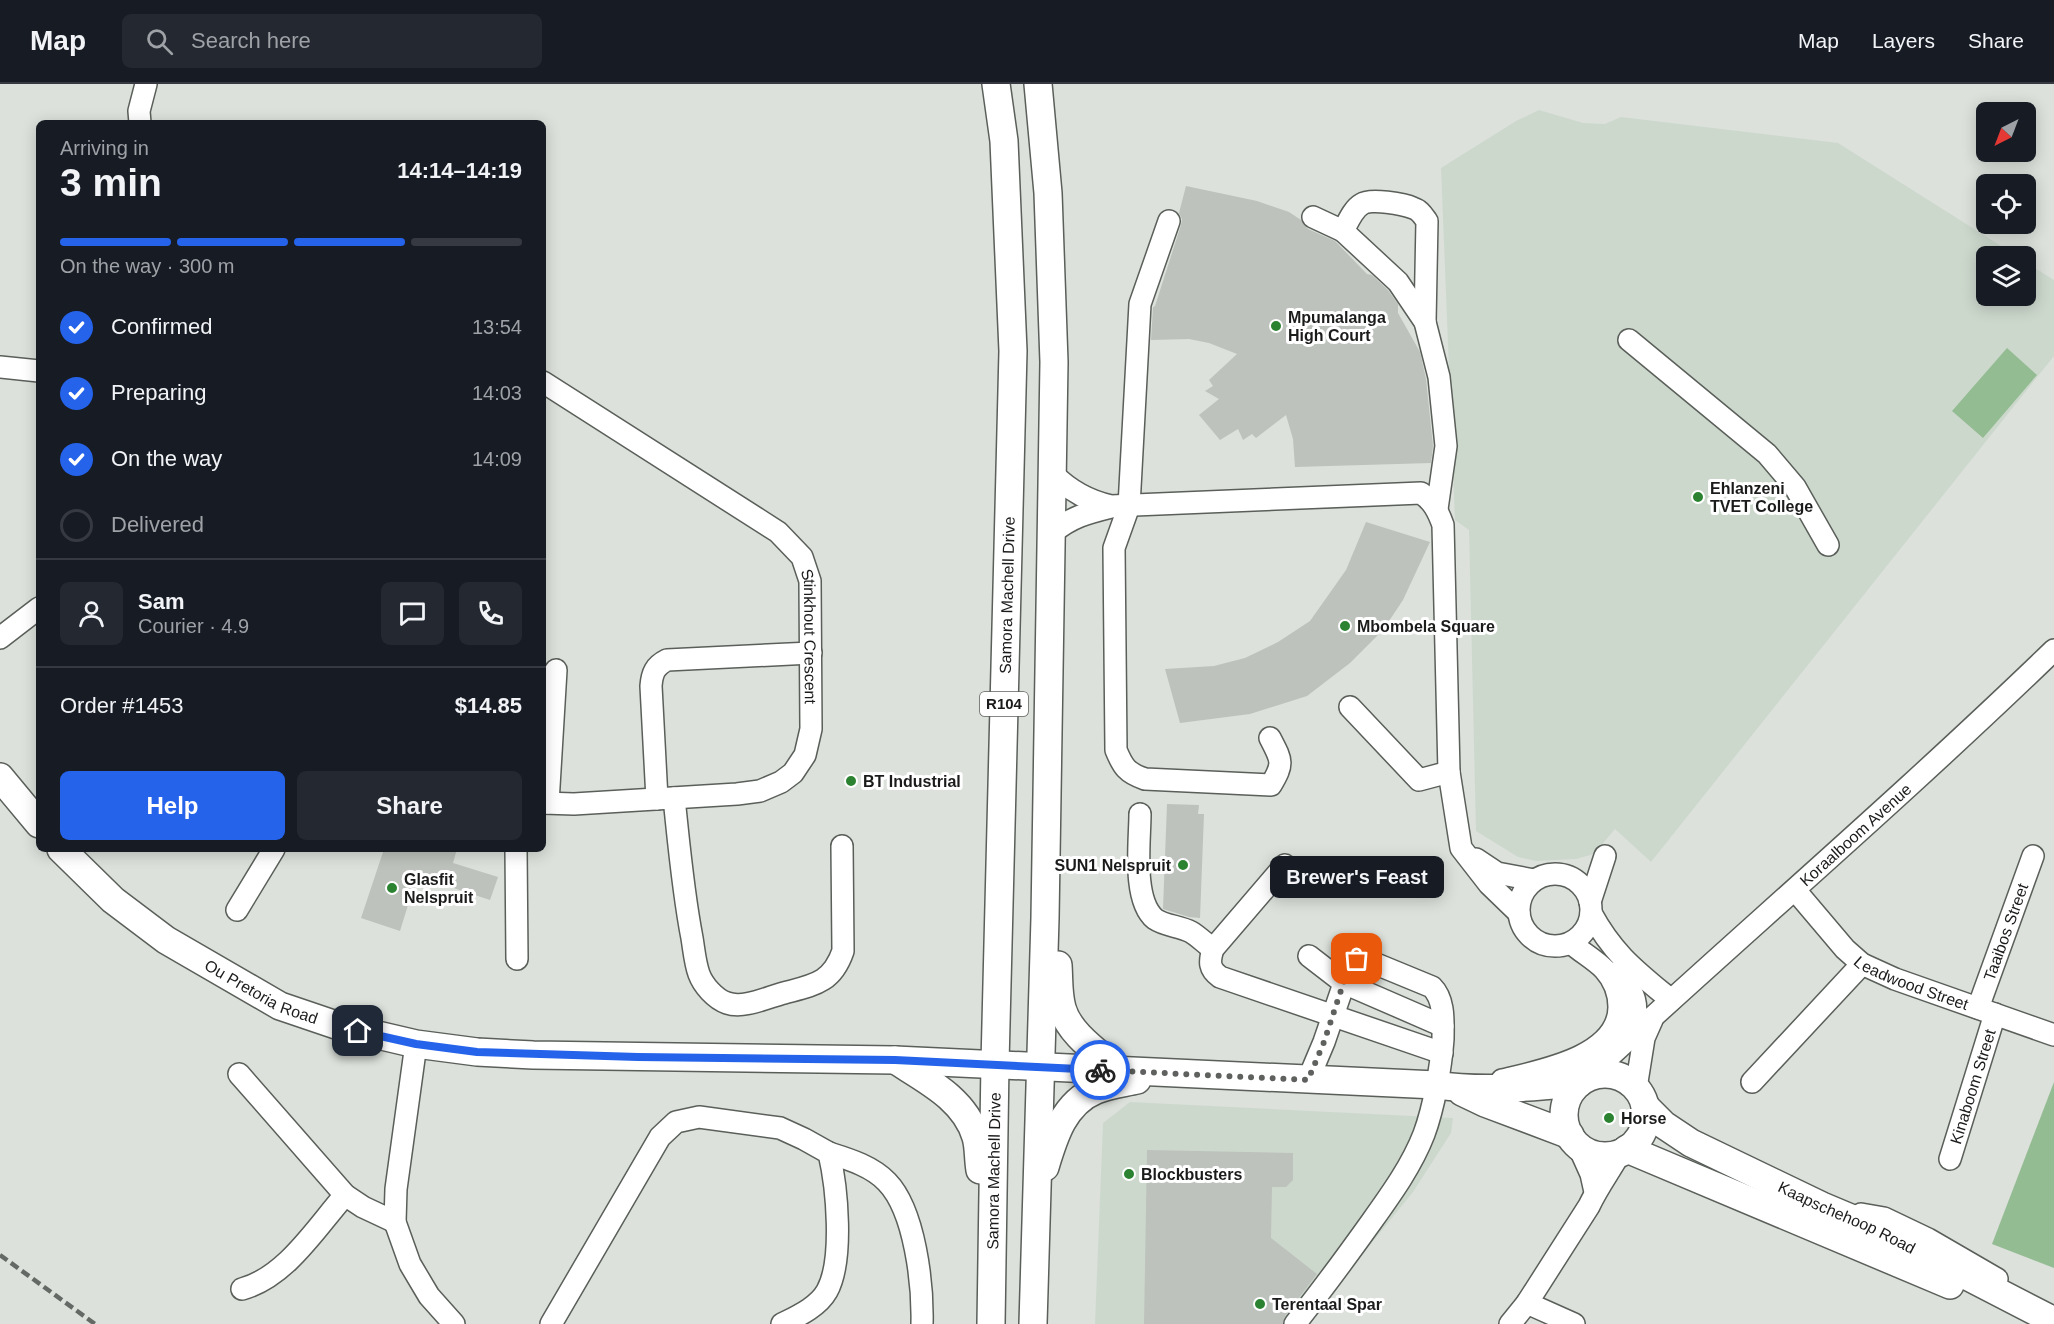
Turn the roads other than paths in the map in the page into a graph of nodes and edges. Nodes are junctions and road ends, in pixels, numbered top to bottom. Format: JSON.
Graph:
{"nodes":[{"id":1,"x":146,"y":84,"type":"edge"},
{"id":2,"x":996,"y":84,"type":"edge"},
{"id":3,"x":1038,"y":84,"type":"edge"},
{"id":4,"x":140,"y":120,"type":"edge"},
{"id":5,"x":1312,"y":217,"type":"dead end"},
{"id":6,"x":1169,"y":221,"type":"dead end"},
{"id":7,"x":1343,"y":231,"type":"junction"},
{"id":8,"x":1425,"y":322,"type":"junction"},
{"id":9,"x":1629,"y":340,"type":"dead end"},
{"id":10,"x":0,"y":367,"type":"edge"},
{"id":11,"x":36,"y":371,"type":"edge"},
{"id":12,"x":546,"y":384,"type":"edge"},
{"id":13,"x":1053,"y":474,"type":"junction"},
{"id":14,"x":1120,"y":506,"type":"junction"},
{"id":15,"x":1437,"y":509,"type":"junction"},
{"id":16,"x":1052,"y":533,"type":"junction"},
{"id":17,"x":1828,"y":545,"type":"dead end"},
{"id":18,"x":36,"y":610,"type":"edge"},
{"id":19,"x":0,"y":638,"type":"edge"},
{"id":20,"x":2054,"y":650,"type":"edge"},
{"id":21,"x":811,"y":653,"type":"junction"},
{"id":22,"x":556,"y":670,"type":"dead end"},
{"id":23,"x":1350,"y":707,"type":"dead end"},
{"id":24,"x":1270,"y":738,"type":"dead end"},
{"id":25,"x":1449,"y":772,"type":"junction"},
{"id":26,"x":0,"y":777,"type":"edge"},
{"id":27,"x":1046,"y":796,"type":"junction"},
{"id":28,"x":666,"y":799,"type":"junction"},
{"id":29,"x":546,"y":803,"type":"edge"},
{"id":30,"x":1140,"y":814,"type":"dead end"},
{"id":31,"x":36,"y":820,"type":"edge"},
{"id":32,"x":842,"y":846,"type":"dead end"},
{"id":33,"x":1461,"y":848,"type":"junction"},
{"id":34,"x":64,"y":852,"type":"edge"},
{"id":35,"x":272,"y":852,"type":"edge"},
{"id":36,"x":516,"y":852,"type":"edge"},
{"id":37,"x":1605,"y":856,"type":"dead end"},
{"id":38,"x":2033,"y":856,"type":"dead end"},
{"id":39,"x":1285,"y":865,"type":"dead end"},
{"id":40,"x":1534,"y":880,"type":"junction"},
{"id":41,"x":1795,"y":890,"type":"junction"},
{"id":42,"x":1591,"y":908,"type":"junction"},
{"id":43,"x":237,"y":910,"type":"dead end"},
{"id":44,"x":1519,"y":913,"type":"junction"},
{"id":45,"x":1571,"y":943,"type":"junction"},
{"id":46,"x":1213,"y":950,"type":"junction"},
{"id":47,"x":1309,"y":956,"type":"dead end"},
{"id":48,"x":517,"y":960,"type":"dead end"},
{"id":49,"x":1862,"y":963,"type":"junction"},
{"id":50,"x":1604,"y":969,"type":"junction"},
{"id":51,"x":1344,"y":983,"type":"junction"},
{"id":52,"x":1671,"y":1000,"type":"junction"},
{"id":53,"x":1987,"y":1011,"type":"junction"},
{"id":54,"x":1333,"y":1016,"type":"junction"},
{"id":55,"x":1654,"y":1016,"type":"junction"},
{"id":56,"x":1443,"y":1026,"type":"junction"},
{"id":57,"x":1633,"y":1034,"type":"junction"},
{"id":58,"x":2054,"y":1035,"type":"edge"},
{"id":59,"x":416,"y":1044,"type":"junction"},
{"id":60,"x":1442,"y":1053,"type":"junction"},
{"id":61,"x":895,"y":1060,"type":"junction"},
{"id":62,"x":995,"y":1064,"type":"junction"},
{"id":63,"x":1040,"y":1067,"type":"junction"},
{"id":64,"x":1118,"y":1070,"type":"junction"},
{"id":65,"x":1168,"y":1073,"type":"junction"},
{"id":66,"x":239,"y":1074,"type":"dead end"},
{"id":67,"x":1308,"y":1080,"type":"junction"},
{"id":68,"x":1582,"y":1081,"type":"junction"},
{"id":69,"x":1752,"y":1082,"type":"dead end"},
{"id":70,"x":1454,"y":1087,"type":"junction"},
{"id":71,"x":1641,"y":1097,"type":"junction"},
{"id":72,"x":1574,"y":1140,"type":"junction"},
{"id":73,"x":1624,"y":1151,"type":"junction"},
{"id":74,"x":829,"y":1153,"type":"junction"},
{"id":75,"x":1950,"y":1159,"type":"dead end"},
{"id":76,"x":1595,"y":1192,"type":"junction"},
{"id":77,"x":345,"y":1195,"type":"junction"},
{"id":78,"x":1036,"y":1196,"type":"junction"},
{"id":79,"x":395,"y":1222,"type":"junction"},
{"id":80,"x":992,"y":1287,"type":"junction"},
{"id":81,"x":242,"y":1289,"type":"dead end"},
{"id":82,"x":1527,"y":1303,"type":"junction"},
{"id":83,"x":2054,"y":1319,"type":"edge"},
{"id":84,"x":454,"y":1324,"type":"edge"},
{"id":85,"x":551,"y":1324,"type":"edge"},
{"id":86,"x":782,"y":1324,"type":"edge"},
{"id":87,"x":922,"y":1324,"type":"edge"},
{"id":88,"x":991,"y":1324,"type":"edge"},
{"id":89,"x":1034,"y":1324,"type":"edge"},
{"id":90,"x":1295,"y":1324,"type":"edge"},
{"id":91,"x":1510,"y":1324,"type":"edge"},
{"id":92,"x":1574,"y":1324,"type":"edge"},
{"id":93,"x":2038,"y":1324,"type":"edge"}],
"edges":[{"from":1,"to":4,"type":"street"},
{"from":2,"to":62,"type":"main road","name":"Samora Machell Drive","number":"R104"},
{"from":3,"to":13,"type":"main road","number":"R104"},
{"from":5,"to":7,"type":"street"},
{"from":6,"to":14,"type":"street"},
{"from":7,"to":8,"type":"street"},
{"from":7,"to":8,"type":"street"},
{"from":8,"to":15,"type":"street"},
{"from":9,"to":17,"type":"street"},
{"from":10,"to":11,"type":"street"},
{"from":12,"to":21,"type":"street","name":"Stinkhout Crescent"},
{"from":13,"to":14,"type":"street"},
{"from":13,"to":16,"type":"main road","number":"R104"},
{"from":14,"to":15,"type":"street"},
{"from":14,"to":16,"type":"street"},
{"from":14,"to":24,"type":"street"},
{"from":15,"to":25,"type":"street"},
{"from":16,"to":27,"type":"main road","number":"R104"},
{"from":18,"to":19,"type":"street"},
{"from":20,"to":41,"type":"street","name":"Koraalboom Avenue"},
{"from":21,"to":28,"type":"street","name":"Stinkhout Crescent"},
{"from":21,"to":28,"type":"street"},
{"from":22,"to":29,"type":"street"},
{"from":23,"to":25,"type":"street"},
{"from":25,"to":33,"type":"street"},
{"from":26,"to":31,"type":"main road"},
{"from":27,"to":63,"type":"main road","number":"R104"},
{"from":27,"to":64,"type":"main road"},
{"from":28,"to":29,"type":"street","name":"Stinkhout Crescent"},
{"from":28,"to":32,"type":"street"},
{"from":30,"to":46,"type":"street"},
{"from":33,"to":40,"type":"street"},
{"from":33,"to":44,"type":"street"},
{"from":34,"to":59,"type":"main road","name":"Ou Pretoria Road"},
{"from":35,"to":43,"type":"street"},
{"from":36,"to":48,"type":"street"},
{"from":37,"to":42,"type":"street"},
{"from":38,"to":53,"type":"street","name":"Taaibos Street"},
{"from":39,"to":46,"type":"street"},
{"from":40,"to":42,"type":"street"},
{"from":40,"to":44,"type":"street"},
{"from":41,"to":49,"type":"street","name":"Leadwood Street"},
{"from":41,"to":52,"type":"street","name":"Koraalboom Avenue"},
{"from":42,"to":45,"type":"street"},
{"from":42,"to":52,"type":"street"},
{"from":44,"to":45,"type":"street"},
{"from":45,"to":50,"type":"street"},
{"from":46,"to":54,"type":"street"},
{"from":47,"to":51,"type":"street"},
{"from":49,"to":53,"type":"street","name":"Leadwood Street"},
{"from":49,"to":69,"type":"street"},
{"from":50,"to":57,"type":"street"},
{"from":50,"to":70,"type":"street"},
{"from":51,"to":54,"type":"street"},
{"from":51,"to":56,"type":"street"},
{"from":51,"to":56,"type":"street"},
{"from":52,"to":55,"type":"street","name":"Koraalboom Avenue"},
{"from":53,"to":58,"type":"street","name":"Leadwood Street"},
{"from":53,"to":75,"type":"street","name":"Kinaboom Street"},
{"from":54,"to":60,"type":"street"},
{"from":54,"to":67,"type":"street"},
{"from":55,"to":57,"type":"street","name":"Koraalboom Avenue"},
{"from":55,"to":71,"type":"street"},
{"from":56,"to":60,"type":"street"},
{"from":57,"to":68,"type":"street","name":"Koraalboom Avenue"},
{"from":59,"to":61,"type":"main road","name":"Ou Pretoria Road"},
{"from":59,"to":79,"type":"street"},
{"from":60,"to":70,"type":"street"},
{"from":61,"to":62,"type":"main road","name":"Ou Pretoria Road"},
{"from":61,"to":80,"type":"main road"},
{"from":62,"to":63,"type":"main road"},
{"from":62,"to":80,"type":"main road","name":"Samora Machell Drive","number":"R104"},
{"from":63,"to":64,"type":"main road"},
{"from":63,"to":78,"type":"main road","number":"R104"},
{"from":64,"to":65,"type":"main road"},
{"from":65,"to":67,"type":"main road"},
{"from":65,"to":78,"type":"main road"},
{"from":66,"to":77,"type":"street"},
{"from":67,"to":70,"type":"main road"},
{"from":68,"to":70,"type":"main road"},
{"from":68,"to":71,"type":"main road"},
{"from":68,"to":72,"type":"main road"},
{"from":70,"to":72,"type":"main road"},
{"from":70,"to":90,"type":"street"},
{"from":71,"to":73,"type":"main road"},
{"from":71,"to":83,"type":"main road","name":"Kaapschehoop Road"},
{"from":72,"to":73,"type":"main road"},
{"from":72,"to":76,"type":"street"},
{"from":73,"to":76,"type":"street"},
{"from":73,"to":93,"type":"main road","name":"Kaapschehoop Road"},
{"from":74,"to":85,"type":"street"},
{"from":74,"to":86,"type":"street"},
{"from":74,"to":87,"type":"street"},
{"from":76,"to":82,"type":"street"},
{"from":77,"to":79,"type":"street"},
{"from":77,"to":81,"type":"street"},
{"from":78,"to":89,"type":"main road","number":"R104"},
{"from":79,"to":84,"type":"street"},
{"from":80,"to":88,"type":"main road","name":"Samora Machell Drive","number":"R104"},
{"from":82,"to":91,"type":"street"},
{"from":82,"to":92,"type":"street"}]}
